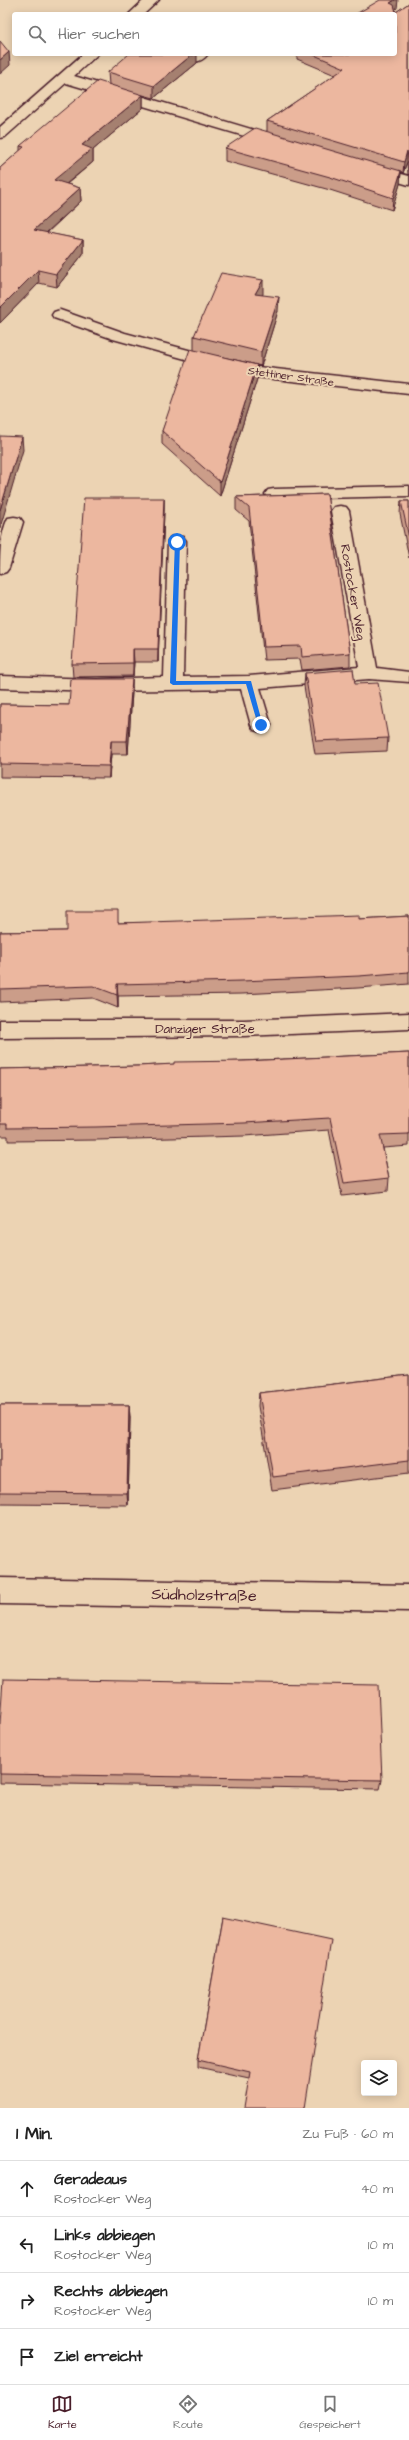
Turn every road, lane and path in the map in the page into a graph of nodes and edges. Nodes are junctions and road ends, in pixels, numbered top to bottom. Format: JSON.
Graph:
{"nodes":[{"id":1,"x":152,"y":0,"type":"edge"},
{"id":2,"x":138,"y":12,"type":"edge"},
{"id":3,"x":89,"y":56,"type":"edge"},
{"id":4,"x":181,"y":56,"type":"edge"},
{"id":5,"x":199,"y":56,"type":"edge"},
{"id":6,"x":64,"y":78,"type":"junction"},
{"id":7,"x":0,"y":134,"type":"edge"},
{"id":8,"x":286,"y":144,"type":"edge"},
{"id":9,"x":355,"y":165,"type":"edge"},
{"id":10,"x":409,"y":181,"type":"edge"},
{"id":11,"x":60,"y":315,"type":"dead end"},
{"id":12,"x":409,"y":389,"type":"edge"},
{"id":13,"x":409,"y":491,"type":"edge"},
{"id":14,"x":274,"y":494,"type":"edge"},
{"id":15,"x":340,"y":511,"type":"dead end"},
{"id":16,"x":14,"y":522,"type":"dead end"},
{"id":17,"x":177,"y":542,"type":"dead end"},
{"id":18,"x":0,"y":568,"type":"edge"},
{"id":19,"x":369,"y":673,"type":"junction"},
{"id":20,"x":405,"y":677,"type":"dead end"},
{"id":21,"x":0,"y":682,"type":"edge"},
{"id":22,"x":249,"y":682,"type":"junction"},
{"id":23,"x":173,"y":683,"type":"junction"},
{"id":24,"x":261,"y":725,"type":"dead end"},
{"id":25,"x":409,"y":1021,"type":"edge"},
{"id":26,"x":0,"y":1029,"type":"edge"},
{"id":27,"x":0,"y":1591,"type":"edge"},
{"id":28,"x":409,"y":1598,"type":"edge"}],
"edges":[{"from":1,"to":2,"type":"street"},
{"from":3,"to":6,"type":"street"},
{"from":4,"to":5,"type":"street"},
{"from":6,"to":7,"type":"street"},
{"from":6,"to":8,"type":"street"},
{"from":9,"to":10,"type":"street"},
{"from":11,"to":12,"type":"street","name":"Stettiner Straße"},
{"from":13,"to":14,"type":"street"},
{"from":15,"to":19,"type":"street","name":"Rostocker Weg"},
{"from":16,"to":18,"type":"street"},
{"from":17,"to":23,"type":"street"},
{"from":19,"to":20,"type":"street"},
{"from":19,"to":22,"type":"street"},
{"from":21,"to":23,"type":"street"},
{"from":22,"to":23,"type":"street"},
{"from":22,"to":24,"type":"street"},
{"from":25,"to":26,"type":"street","name":"Danziger Straße"},
{"from":27,"to":28,"type":"street","name":"Südholzstraße"}]}
